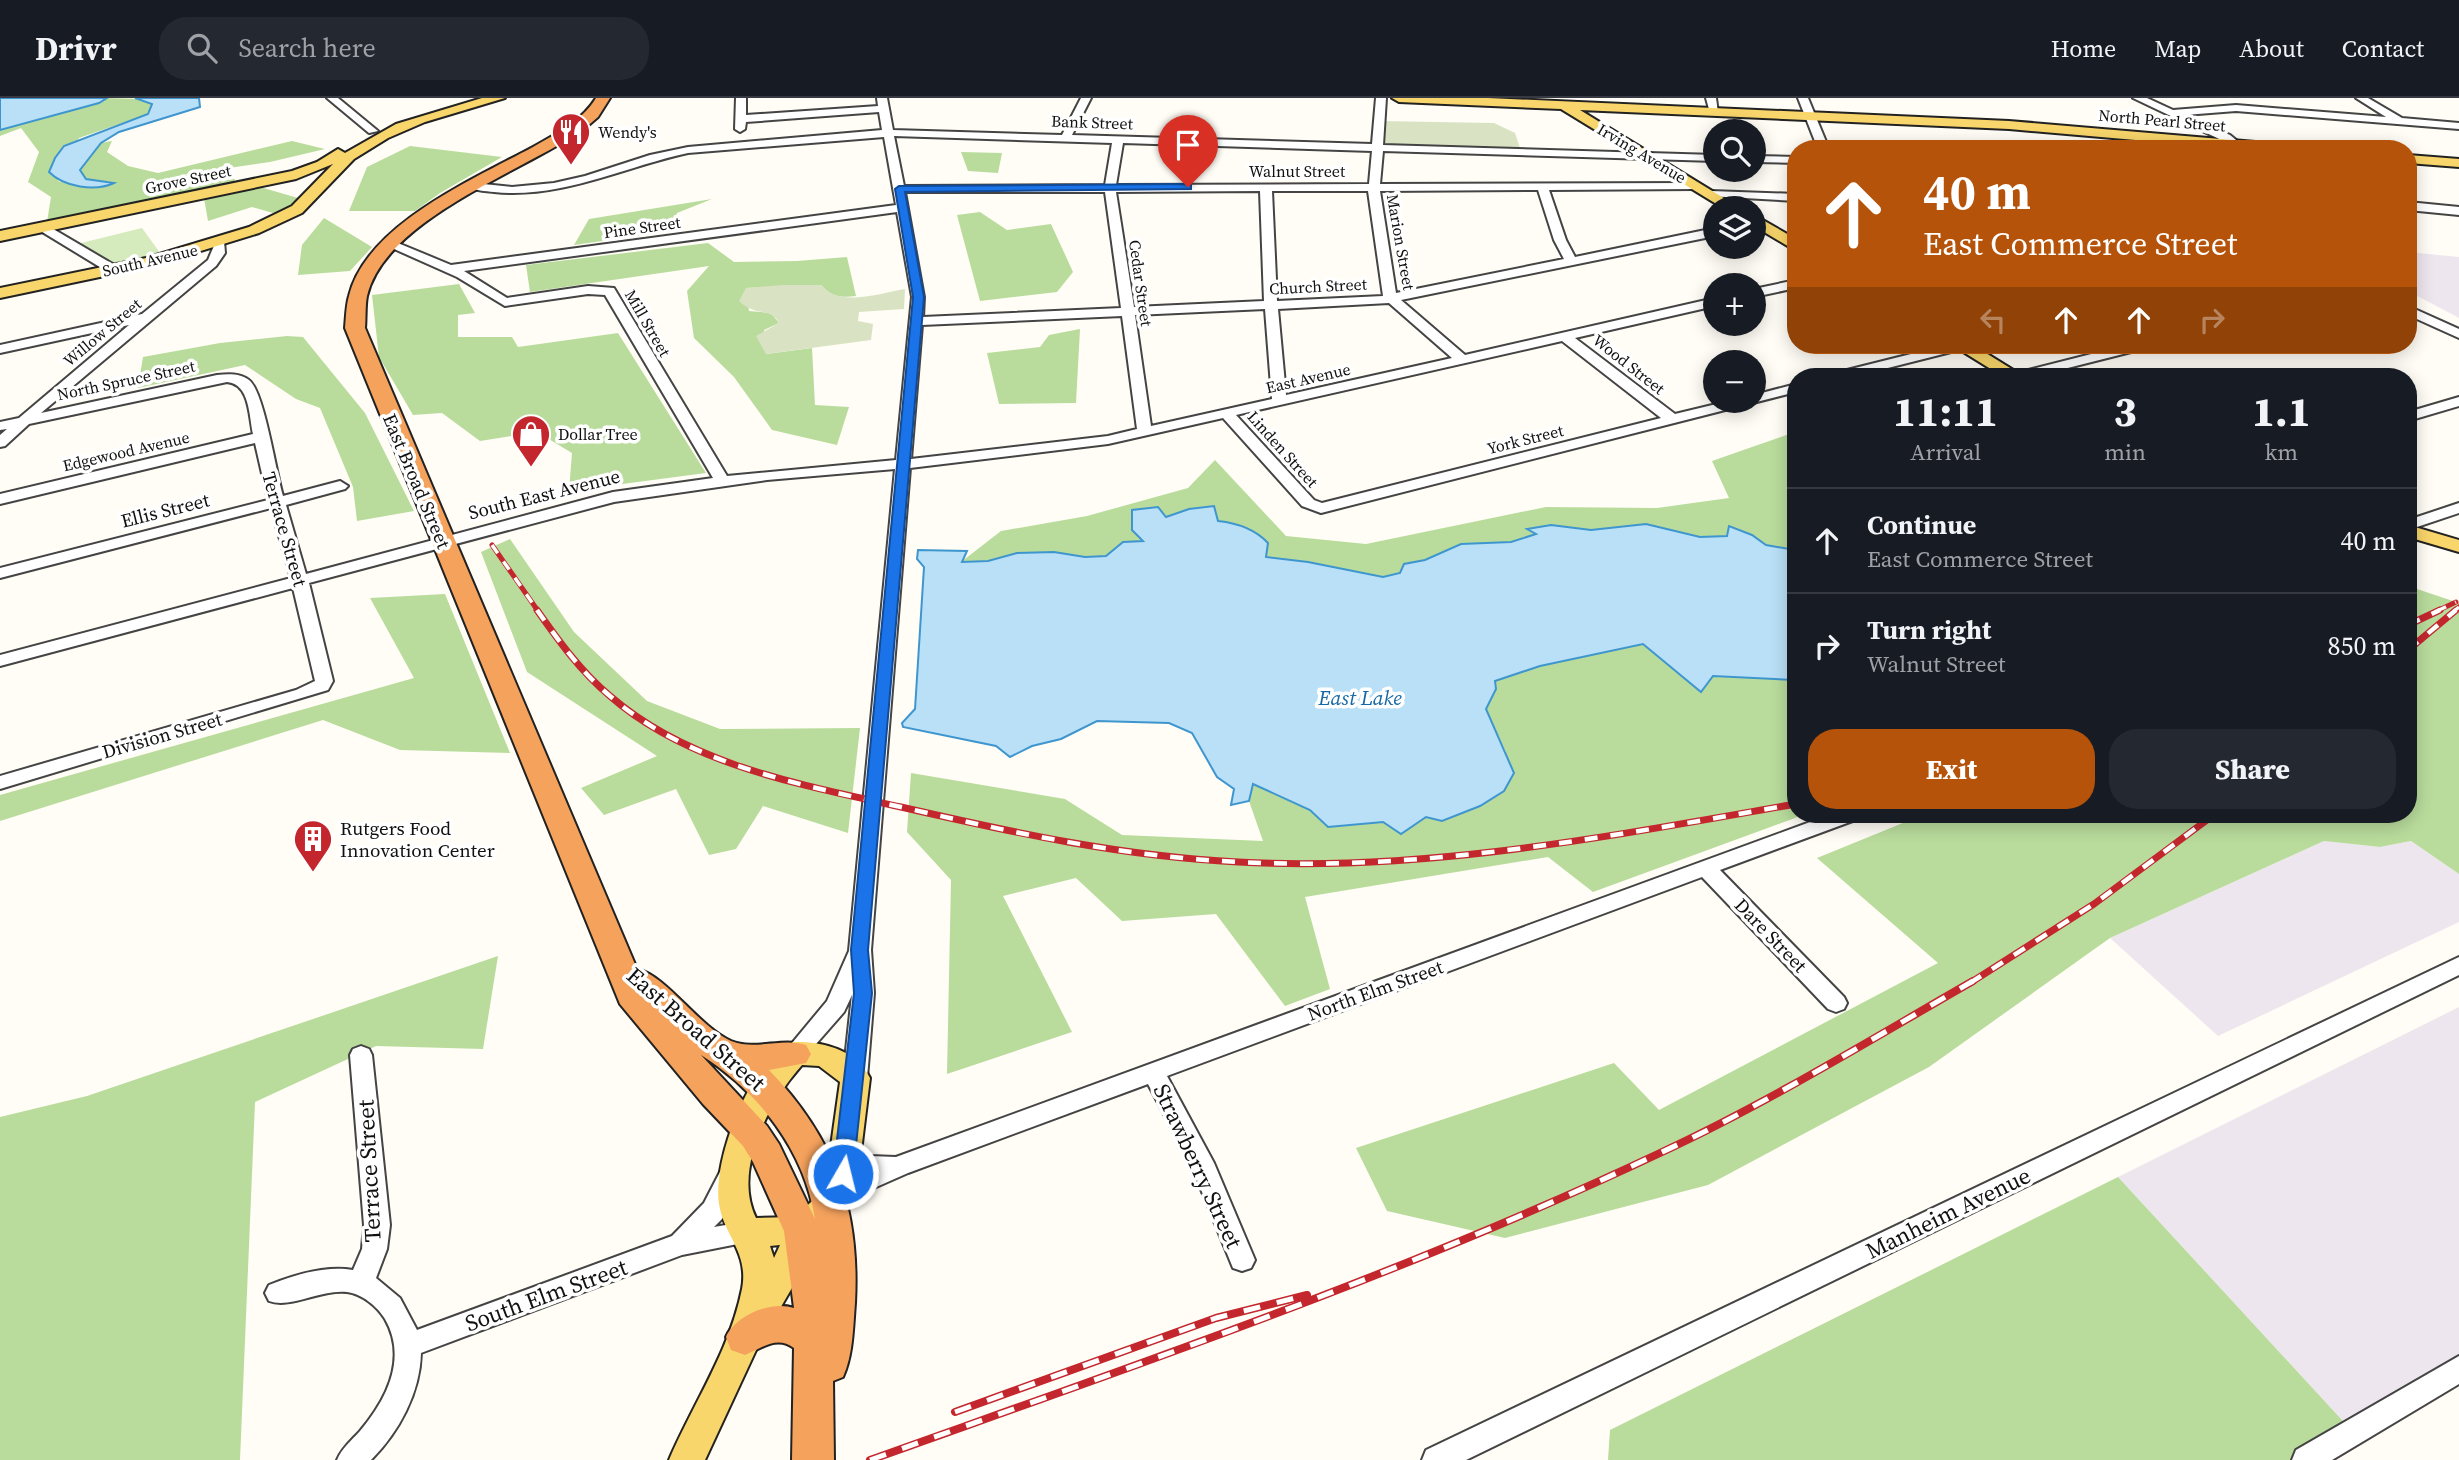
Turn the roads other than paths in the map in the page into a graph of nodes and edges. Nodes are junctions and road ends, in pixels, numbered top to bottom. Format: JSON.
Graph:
{"nodes":[{"id":1,"x":332,"y":98,"type":"edge"},
{"id":2,"x":498,"y":98,"type":"edge"},
{"id":3,"x":603,"y":98,"type":"edge"},
{"id":4,"x":741,"y":98,"type":"edge"},
{"id":5,"x":1086,"y":98,"type":"edge"},
{"id":6,"x":1381,"y":98,"type":"edge"},
{"id":7,"x":1399,"y":98,"type":"edge"},
{"id":8,"x":1408,"y":98,"type":"edge"},
{"id":9,"x":1803,"y":98,"type":"edge"},
{"id":10,"x":2138,"y":98,"type":"edge"},
{"id":11,"x":2361,"y":98,"type":"edge"},
{"id":12,"x":1557,"y":102,"type":"edge"},
{"id":13,"x":883,"y":104,"type":"edge"},
{"id":14,"x":1712,"y":105,"type":"edge"},
{"id":15,"x":445,"y":112,"type":"junction"},
{"id":16,"x":2172,"y":113,"type":"junction"},
{"id":17,"x":1811,"y":116,"type":"junction"},
{"id":18,"x":740,"y":119,"type":"junction"},
{"id":19,"x":2399,"y":121,"type":"junction"},
{"id":20,"x":2459,"y":126,"type":"edge"},
{"id":21,"x":888,"y":133,"type":"junction"},
{"id":22,"x":372,"y":137,"type":"junction"},
{"id":23,"x":1066,"y":137,"type":"junction"},
{"id":24,"x":1118,"y":139,"type":"junction"},
{"id":25,"x":1821,"y":140,"type":"edge"},
{"id":26,"x":2127,"y":140,"type":"edge"},
{"id":27,"x":2231,"y":140,"type":"edge"},
{"id":28,"x":739,"y":145,"type":"junction"},
{"id":29,"x":1378,"y":147,"type":"junction"},
{"id":30,"x":1645,"y":155,"type":"junction"},
{"id":31,"x":1703,"y":157,"type":"edge"},
{"id":32,"x":1766,"y":159,"type":"edge"},
{"id":33,"x":1787,"y":160,"type":"edge"},
{"id":34,"x":2417,"y":160,"type":"edge"},
{"id":35,"x":2459,"y":163,"type":"edge"},
{"id":36,"x":281,"y":178,"type":"junction"},
{"id":37,"x":474,"y":186,"type":"junction"},
{"id":38,"x":1542,"y":186,"type":"junction"},
{"id":39,"x":1696,"y":186,"type":"junction"},
{"id":40,"x":1110,"y":187,"type":"junction"},
{"id":41,"x":1266,"y":187,"type":"junction"},
{"id":42,"x":1374,"y":187,"type":"junction"},
{"id":43,"x":899,"y":189,"type":"junction"},
{"id":44,"x":1711,"y":194,"type":"junction"},
{"id":45,"x":1714,"y":196,"type":"edge"},
{"id":46,"x":1787,"y":198,"type":"edge"},
{"id":47,"x":2417,"y":207,"type":"edge"},
{"id":48,"x":903,"y":208,"type":"junction"},
{"id":49,"x":295,"y":211,"type":"junction"},
{"id":50,"x":2459,"y":211,"type":"edge"},
{"id":51,"x":43,"y":227,"type":"junction"},
{"id":52,"x":1766,"y":229,"type":"edge"},
{"id":53,"x":1703,"y":235,"type":"edge"},
{"id":54,"x":0,"y":236,"type":"edge"},
{"id":55,"x":1787,"y":241,"type":"edge"},
{"id":56,"x":220,"y":244,"type":"junction"},
{"id":57,"x":389,"y":244,"type":"junction"},
{"id":58,"x":1572,"y":262,"type":"junction"},
{"id":59,"x":112,"y":269,"type":"junction"},
{"id":60,"x":451,"y":269,"type":"junction"},
{"id":61,"x":1787,"y":286,"type":"edge"},
{"id":62,"x":1766,"y":290,"type":"edge"},
{"id":63,"x":0,"y":293,"type":"edge"},
{"id":64,"x":1392,"y":299,"type":"junction"},
{"id":65,"x":1703,"y":305,"type":"edge"},
{"id":66,"x":1271,"y":306,"type":"junction"},
{"id":67,"x":1126,"y":312,"type":"junction"},
{"id":68,"x":2417,"y":314,"type":"edge"},
{"id":69,"x":147,"y":317,"type":"junction"},
{"id":70,"x":917,"y":321,"type":"junction"},
{"id":71,"x":2459,"y":334,"type":"edge"},
{"id":72,"x":1565,"y":337,"type":"junction"},
{"id":73,"x":0,"y":349,"type":"edge"},
{"id":74,"x":1927,"y":354,"type":"edge"},
{"id":75,"x":1977,"y":354,"type":"edge"},
{"id":76,"x":2107,"y":354,"type":"edge"},
{"id":77,"x":1463,"y":360,"type":"junction"},
{"id":78,"x":1871,"y":368,"type":"edge"},
{"id":79,"x":2001,"y":368,"type":"edge"},
{"id":80,"x":2052,"y":368,"type":"edge"},
{"id":81,"x":235,"y":378,"type":"joint"},
{"id":82,"x":1787,"y":390,"type":"edge"},
{"id":83,"x":1766,"y":395,"type":"edge"},
{"id":84,"x":2459,"y":401,"type":"edge"},
{"id":85,"x":1279,"y":402,"type":"junction"},
{"id":86,"x":1703,"y":411,"type":"edge"},
{"id":87,"x":2417,"y":413,"type":"edge"},
{"id":88,"x":1227,"y":414,"type":"junction"},
{"id":89,"x":1672,"y":419,"type":"junction"},
{"id":90,"x":25,"y":420,"type":"junction"},
{"id":91,"x":0,"y":426,"type":"edge"},
{"id":92,"x":1145,"y":432,"type":"junction"},
{"id":93,"x":260,"y":437,"type":"junction"},
{"id":94,"x":0,"y":443,"type":"edge"},
{"id":95,"x":904,"y":464,"type":"junction"},
{"id":96,"x":722,"y":481,"type":"junction"},
{"id":97,"x":340,"y":486,"type":"dead end"},
{"id":98,"x":0,"y":499,"type":"edge"},
{"id":99,"x":277,"y":503,"type":"junction"},
{"id":100,"x":1314,"y":507,"type":"joint"},
{"id":101,"x":2459,"y":508,"type":"edge"},
{"id":102,"x":2417,"y":522,"type":"edge"},
{"id":103,"x":2417,"y":534,"type":"edge"},
{"id":104,"x":443,"y":541,"type":"junction"},
{"id":105,"x":2459,"y":546,"type":"edge"},
{"id":106,"x":0,"y":573,"type":"edge"},
{"id":107,"x":300,"y":580,"type":"junction"},
{"id":108,"x":0,"y":661,"type":"edge"},
{"id":109,"x":322,"y":686,"type":"joint"},
{"id":110,"x":0,"y":783,"type":"edge"},
{"id":111,"x":1826,"y":823,"type":"edge"},
{"id":112,"x":1705,"y":867,"type":"junction"},
{"id":113,"x":860,"y":950,"type":"junction"},
{"id":114,"x":2459,"y":965,"type":"edge"},
{"id":115,"x":1836,"y":1003,"type":"dead end"},
{"id":116,"x":705,"y":1051,"type":"junction"},
{"id":117,"x":794,"y":1054,"type":"junction"},
{"id":118,"x":361,"y":1055,"type":"dead end"},
{"id":119,"x":1153,"y":1072,"type":"junction"},
{"id":120,"x":855,"y":1078,"type":"junction"},
{"id":121,"x":765,"y":1088,"type":"junction"},
{"id":122,"x":742,"y":1141,"type":"junction"},
{"id":123,"x":846,"y":1156,"type":"junction"},
{"id":124,"x":899,"y":1166,"type":"junction"},
{"id":125,"x":836,"y":1199,"type":"junction"},
{"id":126,"x":802,"y":1231,"type":"junction"},
{"id":127,"x":749,"y":1232,"type":"junction"},
{"id":128,"x":681,"y":1244,"type":"junction"},
{"id":129,"x":1242,"y":1259,"type":"dead end"},
{"id":130,"x":359,"y":1283,"type":"junction"},
{"id":131,"x":278,"y":1293,"type":"dead end"},
{"id":132,"x":745,"y":1337,"type":"junction"},
{"id":133,"x":814,"y":1341,"type":"junction"},
{"id":134,"x":410,"y":1345,"type":"junction"},
{"id":135,"x":2459,"y":1369,"type":"edge"},
{"id":136,"x":813,"y":1453,"type":"edge"},
{"id":137,"x":1452,"y":1456,"type":"edge"},
{"id":138,"x":351,"y":1460,"type":"edge"},
{"id":139,"x":687,"y":1460,"type":"edge"},
{"id":140,"x":2306,"y":1460,"type":"edge"}],
"edges":[{"from":1,"to":22,"type":"street"},
{"from":2,"to":15,"type":"main road"},
{"from":3,"to":37,"type":"highway","name":"East Broad Street"},
{"from":4,"to":18,"type":"street"},
{"from":5,"to":23,"type":"street"},
{"from":6,"to":29,"type":"street","name":"Marion Street"},
{"from":7,"to":8,"type":"main road","name":"North Pearl Street"},
{"from":8,"to":12,"type":"main road","name":"North Pearl Street"},
{"from":9,"to":17,"type":"street"},
{"from":10,"to":16,"type":"street"},
{"from":11,"to":19,"type":"street"},
{"from":12,"to":14,"type":"main road","name":"North Pearl Street"},
{"from":12,"to":30,"type":"main road","name":"Irving Avenue"},
{"from":13,"to":18,"type":"street"},
{"from":13,"to":21,"type":"street"},
{"from":14,"to":17,"type":"main road","name":"North Pearl Street"},
{"from":15,"to":22,"type":"main road"},
{"from":15,"to":22,"type":"main road"},
{"from":16,"to":19,"type":"street"},
{"from":16,"to":27,"type":"street"},
{"from":17,"to":25,"type":"street"},
{"from":17,"to":26,"type":"main road","name":"North Pearl Street"},
{"from":18,"to":28,"type":"street"},
{"from":19,"to":20,"type":"street"},
{"from":21,"to":23,"type":"street","name":"Bank Street"},
{"from":21,"to":28,"type":"street","name":"Bank Street"},
{"from":21,"to":43,"type":"street"},
{"from":22,"to":36,"type":"main road","name":"Grove Street"},
{"from":22,"to":49,"type":"main road"},
{"from":23,"to":24,"type":"street","name":"Bank Street"},
{"from":24,"to":29,"type":"street","name":"Bank Street"},
{"from":24,"to":40,"type":"street","name":"Cedar Street"},
{"from":28,"to":37,"type":"street","name":"Bank Street"},
{"from":29,"to":30,"type":"street","name":"Bank Street"},
{"from":29,"to":42,"type":"street","name":"Marion Street"},
{"from":30,"to":31,"type":"street","name":"Bank Street"},
{"from":30,"to":39,"type":"main road","name":"Irving Avenue"},
{"from":32,"to":33,"type":"street"},
{"from":34,"to":35,"type":"main road"},
{"from":36,"to":49,"type":"main road"},
{"from":36,"to":51,"type":"main road","name":"Grove Street"},
{"from":37,"to":57,"type":"highway","name":"East Broad Street"},
{"from":38,"to":39,"type":"street","name":"Walnut Street"},
{"from":38,"to":42,"type":"street","name":"Walnut Street"},
{"from":38,"to":58,"type":"street"},
{"from":39,"to":44,"type":"main road","name":"Irving Avenue"},
{"from":40,"to":41,"type":"street","name":"Walnut Street"},
{"from":40,"to":43,"type":"street","name":"Walnut Street"},
{"from":40,"to":67,"type":"street","name":"Cedar Street"},
{"from":41,"to":42,"type":"street","name":"Walnut Street"},
{"from":41,"to":66,"type":"street"},
{"from":42,"to":64,"type":"street","name":"Marion Street"},
{"from":43,"to":48,"type":"street"},
{"from":44,"to":45,"type":"main road","name":"Irving Avenue"},
{"from":44,"to":46,"type":"street"},
{"from":47,"to":50,"type":"street"},
{"from":48,"to":60,"type":"street","name":"Pine Street"},
{"from":48,"to":70,"type":"street"},
{"from":49,"to":56,"type":"main road","name":"South Avenue"},
{"from":51,"to":54,"type":"main road","name":"Grove Street"},
{"from":51,"to":59,"type":"street"},
{"from":52,"to":55,"type":"main road"},
{"from":53,"to":58,"type":"street","name":"Church Street"},
{"from":56,"to":59,"type":"main road","name":"South Avenue"},
{"from":56,"to":69,"type":"street","name":"Willow Street"},
{"from":57,"to":60,"type":"street","name":"Pine Street"},
{"from":57,"to":104,"type":"highway","name":"East Broad Street"},
{"from":58,"to":64,"type":"street","name":"Church Street"},
{"from":59,"to":63,"type":"main road","name":"South Avenue"},
{"from":60,"to":96,"type":"street","name":"Mill Street"},
{"from":61,"to":62,"type":"street"},
{"from":64,"to":66,"type":"street","name":"Church Street"},
{"from":64,"to":77,"type":"street","name":"Marion Street"},
{"from":65,"to":72,"type":"street","name":"East Avenue"},
{"from":66,"to":67,"type":"street","name":"Church Street"},
{"from":66,"to":85,"type":"street"},
{"from":67,"to":70,"type":"street","name":"Church Street"},
{"from":67,"to":92,"type":"street","name":"Cedar Street"},
{"from":68,"to":71,"type":"street"},
{"from":69,"to":73,"type":"street"},
{"from":69,"to":90,"type":"street","name":"Willow Street"},
{"from":70,"to":95,"type":"street"},
{"from":72,"to":77,"type":"street","name":"East Avenue"},
{"from":72,"to":89,"type":"street","name":"Wood Street"},
{"from":74,"to":78,"type":"street"},
{"from":75,"to":79,"type":"main road"},
{"from":76,"to":80,"type":"street"},
{"from":77,"to":85,"type":"street","name":"East Avenue"},
{"from":81,"to":90,"type":"street","name":"North Spruce Street"},
{"from":81,"to":93,"type":"street","name":"Terrace Street"},
{"from":82,"to":83,"type":"street"},
{"from":84,"to":87,"type":"street"},
{"from":85,"to":88,"type":"street","name":"East Avenue"},
{"from":86,"to":89,"type":"street","name":"York Street"},
{"from":88,"to":92,"type":"street","name":"East Avenue"},
{"from":88,"to":100,"type":"street","name":"Linden Street"},
{"from":89,"to":100,"type":"street","name":"York Street"},
{"from":90,"to":91,"type":"street","name":"North Spruce Street"},
{"from":90,"to":94,"type":"street","name":"Willow Street"},
{"from":92,"to":95,"type":"street","name":"East Avenue"},
{"from":93,"to":98,"type":"street","name":"Edgewood Avenue"},
{"from":93,"to":99,"type":"street","name":"Terrace Street"},
{"from":95,"to":96,"type":"street","name":"South East Avenue"},
{"from":95,"to":113,"type":"street"},
{"from":96,"to":104,"type":"street","name":"South East Avenue"},
{"from":97,"to":99,"type":"street","name":"Ellis Street"},
{"from":99,"to":106,"type":"street","name":"Ellis Street"},
{"from":99,"to":107,"type":"street","name":"Terrace Street"},
{"from":101,"to":102,"type":"street"},
{"from":103,"to":105,"type":"main road"},
{"from":104,"to":107,"type":"street","name":"South East Avenue"},
{"from":104,"to":116,"type":"highway","name":"East Broad Street"},
{"from":107,"to":108,"type":"street","name":"South East Avenue"},
{"from":107,"to":109,"type":"street","name":"Terrace Street"},
{"from":109,"to":110,"type":"street","name":"Division Street"},
{"from":111,"to":112,"type":"street","name":"North Elm Street"},
{"from":112,"to":115,"type":"street","name":"Dare Street"},
{"from":112,"to":119,"type":"street","name":"North Elm Street"},
{"from":113,"to":117,"type":"street"},
{"from":113,"to":120,"type":"street"},
{"from":114,"to":137,"type":"street","name":"Manheim Avenue"},
{"from":116,"to":117,"type":"highway"},
{"from":116,"to":121,"type":"highway","name":"East Broad Street"},
{"from":116,"to":122,"type":"highway","name":"East Broad Street"},
{"from":117,"to":120,"type":"main road"},
{"from":117,"to":121,"type":"main road"},
{"from":118,"to":130,"type":"street","name":"Terrace Street"},
{"from":119,"to":124,"type":"street","name":"North Elm Street"},
{"from":119,"to":129,"type":"street","name":"Strawberry Street"},
{"from":120,"to":123,"type":"main road"},
{"from":121,"to":122,"type":"main road"},
{"from":121,"to":125,"type":"highway","name":"East Broad Street"},
{"from":122,"to":126,"type":"highway","name":"East Broad Street"},
{"from":122,"to":127,"type":"main road"},
{"from":122,"to":128,"type":"street"},
{"from":123,"to":124,"type":"street"},
{"from":123,"to":125,"type":"main road"},
{"from":124,"to":125,"type":"street","name":"North Elm Street"},
{"from":125,"to":126,"type":"main road"},
{"from":125,"to":136,"type":"highway","name":"East Broad Street"},
{"from":126,"to":127,"type":"main road"},
{"from":126,"to":132,"type":"main road"},
{"from":126,"to":133,"type":"highway","name":"East Broad Street"},
{"from":127,"to":128,"type":"street","name":"South Elm Street"},
{"from":127,"to":132,"type":"main road"},
{"from":128,"to":134,"type":"street","name":"South Elm Street"},
{"from":130,"to":131,"type":"street"},
{"from":130,"to":134,"type":"street"},
{"from":132,"to":133,"type":"highway"},
{"from":132,"to":139,"type":"main road"},
{"from":133,"to":136,"type":"highway","name":"East Broad Street"},
{"from":134,"to":138,"type":"street"},
{"from":135,"to":140,"type":"street"}]}
